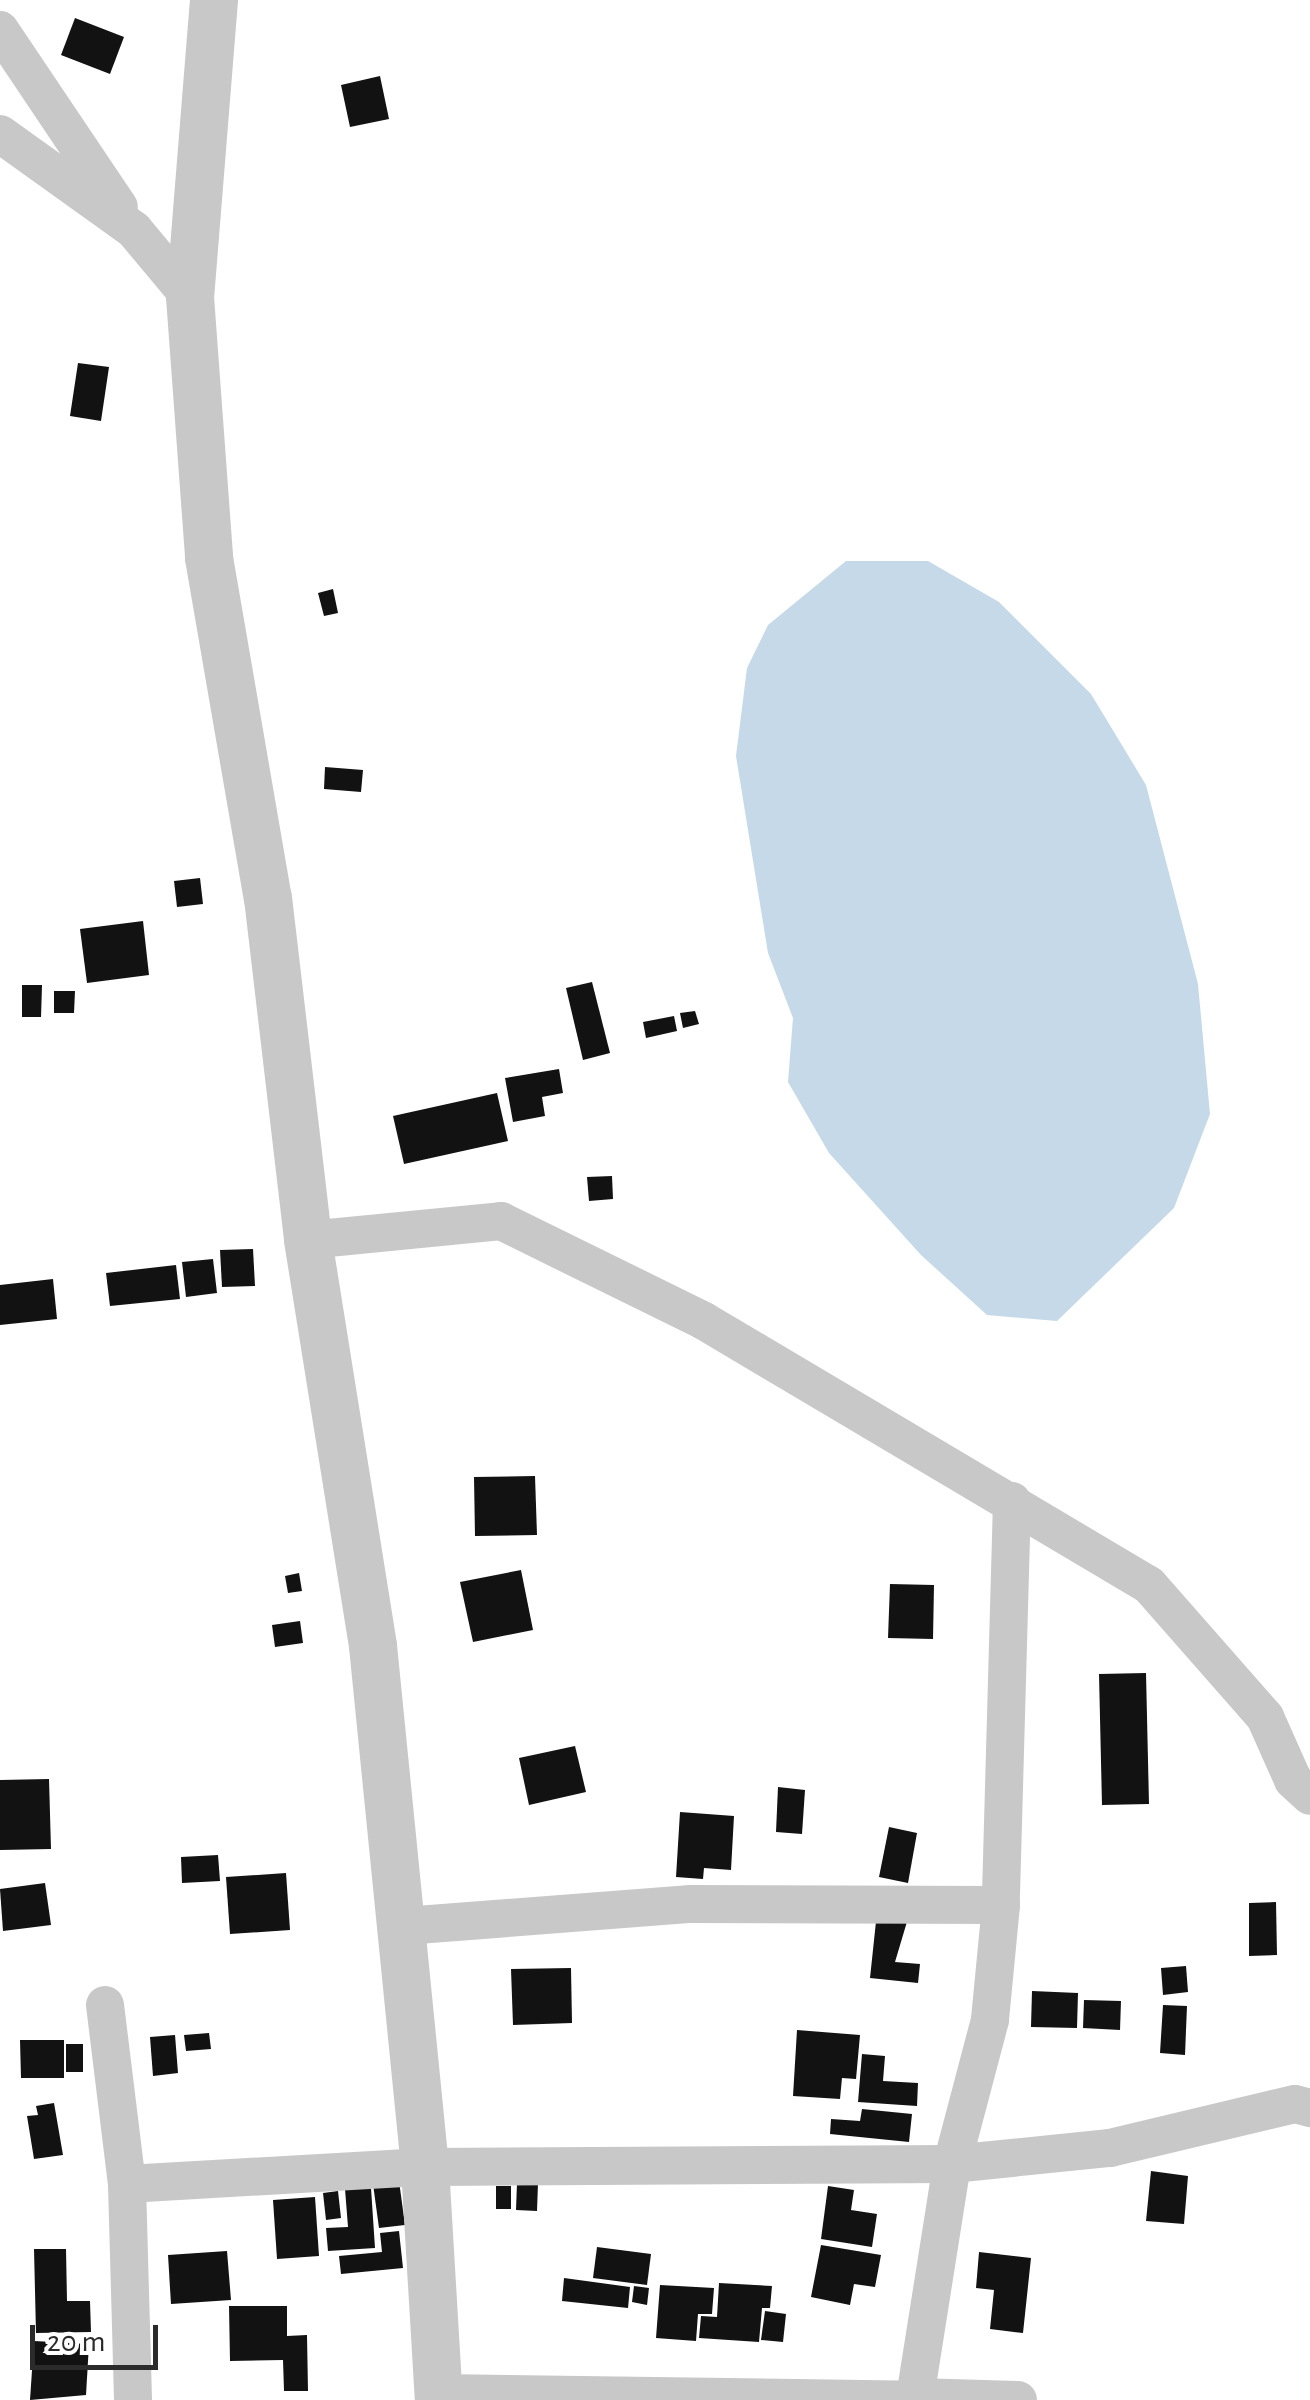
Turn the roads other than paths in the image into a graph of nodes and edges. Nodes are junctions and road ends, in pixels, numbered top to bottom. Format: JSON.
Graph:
{"nodes":[{"id":1,"x":214,"y":0,"type":"edge"},
{"id":2,"x":0,"y":30,"type":"edge"},
{"id":3,"x":0,"y":134,"type":"edge"},
{"id":4,"x":134,"y":230,"type":"junction"},
{"id":5,"x":190,"y":297,"type":"junction"},
{"id":6,"x":308,"y":1240,"type":"junction"},
{"id":7,"x":1012,"y":1501,"type":"junction"},
{"id":8,"x":1310,"y":1796,"type":"edge"},
{"id":9,"x":1002,"y":1905,"type":"junction"},
{"id":10,"x":404,"y":1926,"type":"junction"},
{"id":11,"x":106,"y":2005,"type":"dead end"},
{"id":12,"x":1310,"y":2108,"type":"edge"},
{"id":13,"x":952,"y":2164,"type":"junction"},
{"id":14,"x":426,"y":2166,"type":"junction"},
{"id":15,"x":127,"y":2184,"type":"junction"},
{"id":16,"x":439,"y":2396,"type":"edge"},
{"id":17,"x":915,"y":2399,"type":"edge"},
{"id":18,"x":133,"y":2400,"type":"edge"},
{"id":19,"x":1018,"y":2400,"type":"edge"}],
"edges":[{"from":1,"to":5,"type":"street"},
{"from":2,"to":4,"type":"street"},
{"from":3,"to":4,"type":"street"},
{"from":4,"to":5,"type":"street"},
{"from":5,"to":6,"type":"street"},
{"from":6,"to":7,"type":"street"},
{"from":6,"to":10,"type":"street"},
{"from":7,"to":8,"type":"street"},
{"from":7,"to":9,"type":"street"},
{"from":9,"to":10,"type":"street"},
{"from":9,"to":13,"type":"street"},
{"from":10,"to":14,"type":"street"},
{"from":11,"to":15,"type":"street"},
{"from":12,"to":13,"type":"street"},
{"from":13,"to":14,"type":"street"},
{"from":13,"to":17,"type":"street"},
{"from":14,"to":15,"type":"street"},
{"from":14,"to":16,"type":"street"},
{"from":15,"to":18,"type":"street"},
{"from":16,"to":17,"type":"street"},
{"from":17,"to":19,"type":"street"}]}
